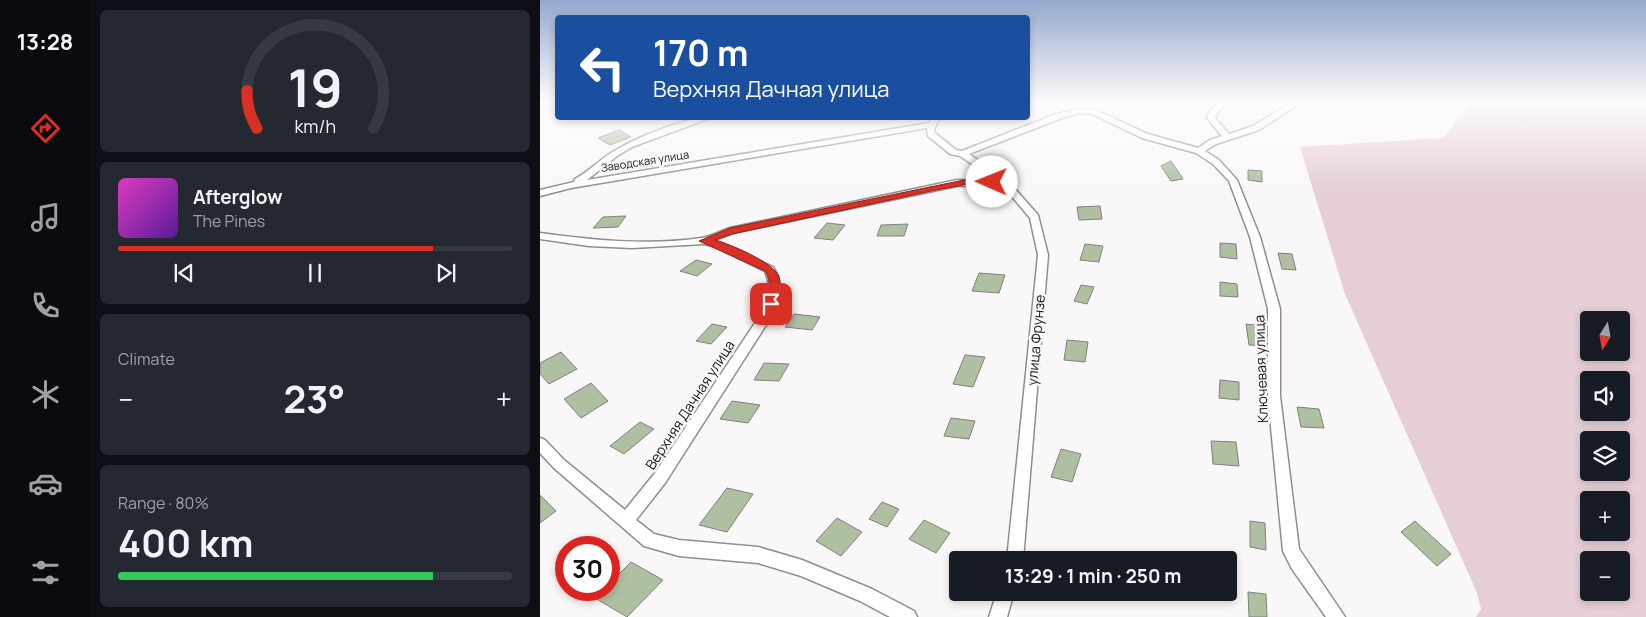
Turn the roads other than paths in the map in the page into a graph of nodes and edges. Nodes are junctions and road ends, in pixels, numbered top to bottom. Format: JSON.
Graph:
{"nodes":[{"id":1,"x":672,"y":131,"type":"edge"},
{"id":2,"x":878,"y":131,"type":"edge"},
{"id":3,"x":932,"y":131,"type":"edge"},
{"id":4,"x":1022,"y":131,"type":"edge"},
{"id":5,"x":1134,"y":131,"type":"edge"},
{"id":6,"x":1222,"y":131,"type":"edge"},
{"id":7,"x":1247,"y":131,"type":"edge"},
{"id":8,"x":1227,"y":137,"type":"junction"},
{"id":9,"x":1199,"y":151,"type":"junction"},
{"id":10,"x":963,"y":154,"type":"junction"},
{"id":11,"x":1005,"y":183,"type":"junction"},
{"id":12,"x":570,"y":185,"type":"junction"},
{"id":13,"x":540,"y":193,"type":"edge"},
{"id":14,"x":540,"y":236,"type":"edge"},
{"id":15,"x":704,"y":241,"type":"junction"},
{"id":16,"x":540,"y":444,"type":"edge"},
{"id":17,"x":626,"y":521,"type":"junction"},
{"id":18,"x":1016,"y":551,"type":"edge"},
{"id":19,"x":1003,"y":601,"type":"edge"},
{"id":20,"x":908,"y":617,"type":"edge"},
{"id":21,"x":998,"y":617,"type":"edge"},
{"id":22,"x":1336,"y":617,"type":"edge"}],
"edges":[{"from":1,"to":12,"type":"street"},
{"from":2,"to":12,"type":"street","name":"Заводская улица"},
{"from":3,"to":10,"type":"street"},
{"from":4,"to":10,"type":"street","name":"Ключевая улица"},
{"from":5,"to":9,"type":"street","name":"Ключевая улица"},
{"from":6,"to":8,"type":"street"},
{"from":7,"to":8,"type":"street"},
{"from":8,"to":9,"type":"street"},
{"from":9,"to":22,"type":"street","name":"Ключевая улица"},
{"from":10,"to":11,"type":"street","name":"улица Фрунзе"},
{"from":11,"to":15,"type":"street"},
{"from":11,"to":18,"type":"street","name":"улица Фрунзе"},
{"from":12,"to":13,"type":"street","name":"Заводская улица"},
{"from":14,"to":15,"type":"street","name":"Верхняя Дачная улица"},
{"from":15,"to":17,"type":"street","name":"Верхняя Дачная улица"},
{"from":16,"to":17,"type":"street"},
{"from":17,"to":20,"type":"street"},
{"from":19,"to":21,"type":"street"}]}
